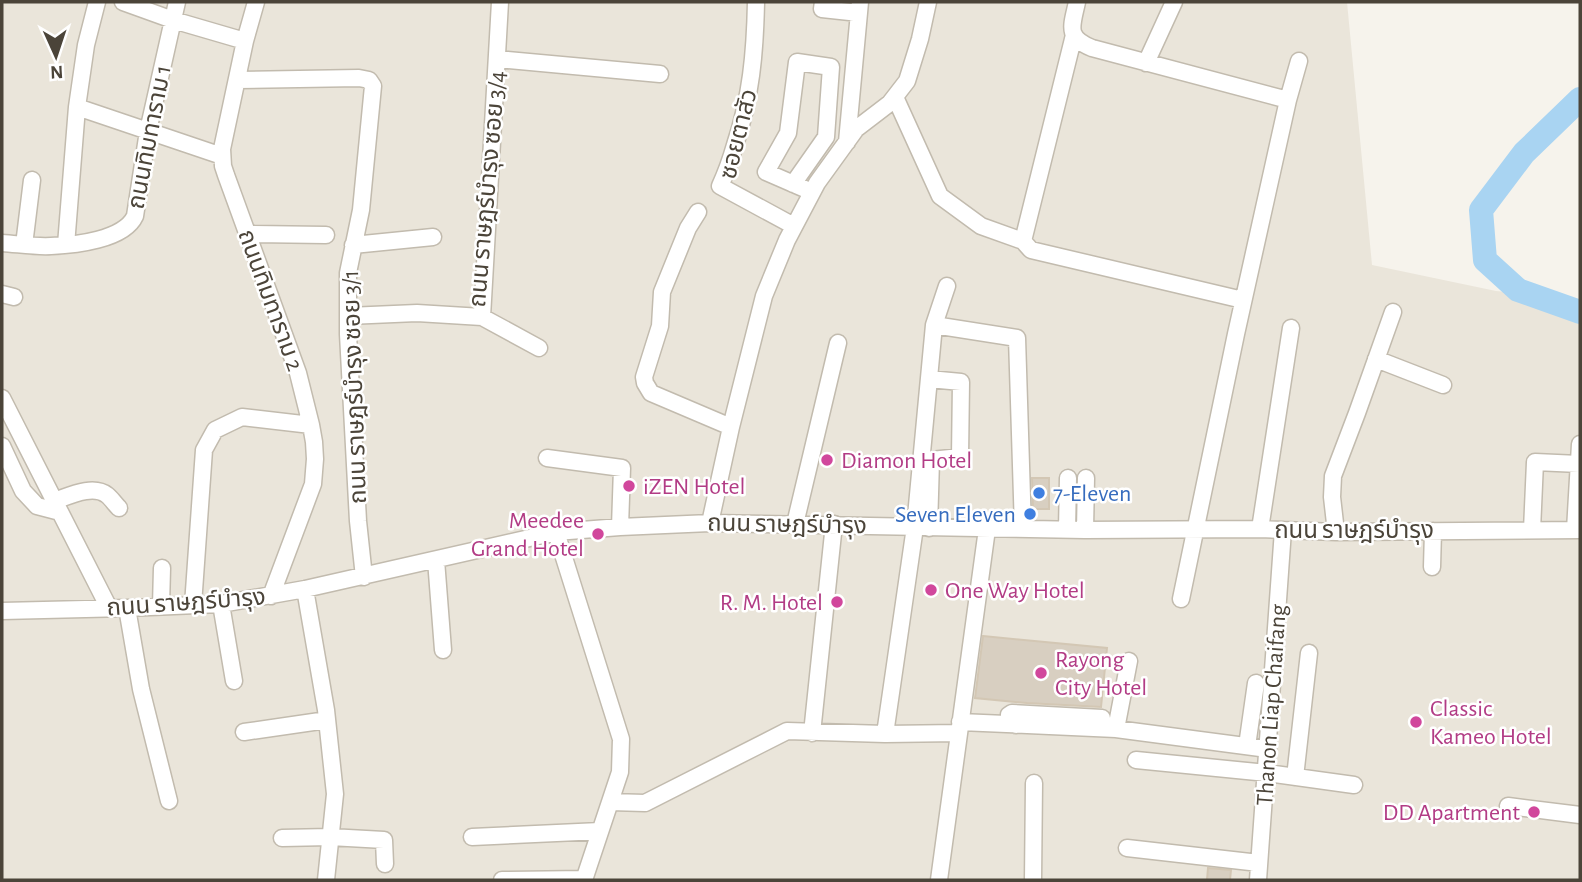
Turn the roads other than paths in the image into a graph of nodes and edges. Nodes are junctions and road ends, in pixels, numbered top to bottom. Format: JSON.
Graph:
{"nodes":[{"id":1,"x":97,"y":2,"type":"edge"},
{"id":2,"x":123,"y":2,"type":"edge"},
{"id":3,"x":177,"y":2,"type":"edge"},
{"id":4,"x":256,"y":2,"type":"edge"},
{"id":5,"x":500,"y":2,"type":"edge"},
{"id":6,"x":757,"y":2,"type":"edge"},
{"id":7,"x":822,"y":2,"type":"edge"},
{"id":8,"x":928,"y":2,"type":"edge"},
{"id":9,"x":1077,"y":2,"type":"edge"},
{"id":10,"x":1174,"y":2,"type":"edge"},
{"id":11,"x":859,"y":7,"type":"edge"},
{"id":12,"x":173,"y":20,"type":"junction"},
{"id":13,"x":1074,"y":35,"type":"junction"},
{"id":14,"x":245,"y":41,"type":"junction"},
{"id":15,"x":498,"y":59,"type":"junction"},
{"id":16,"x":1299,"y":61,"type":"dead end"},
{"id":17,"x":1146,"y":62,"type":"junction"},
{"id":18,"x":660,"y":74,"type":"dead end"},
{"id":19,"x":238,"y":80,"type":"junction"},
{"id":20,"x":892,"y":100,"type":"junction"},
{"id":21,"x":1288,"y":100,"type":"junction"},
{"id":22,"x":77,"y":107,"type":"junction"},
{"id":23,"x":148,"y":131,"type":"junction"},
{"id":24,"x":852,"y":135,"type":"junction"},
{"id":25,"x":222,"y":156,"type":"junction"},
{"id":26,"x":32,"y":180,"type":"dead end"},
{"id":27,"x":793,"y":184,"type":"junction"},
{"id":28,"x":812,"y":192,"type":"junction"},
{"id":29,"x":698,"y":212,"type":"dead end"},
{"id":30,"x":794,"y":226,"type":"junction"},
{"id":31,"x":247,"y":234,"type":"junction"},
{"id":32,"x":326,"y":235,"type":"dead end"},
{"id":33,"x":433,"y":237,"type":"dead end"},
{"id":34,"x":1023,"y":241,"type":"junction"},
{"id":35,"x":3,"y":243,"type":"edge"},
{"id":36,"x":24,"y":245,"type":"junction"},
{"id":37,"x":66,"y":245,"type":"junction"},
{"id":38,"x":353,"y":245,"type":"junction"},
{"id":39,"x":2,"y":260,"type":"edge"},
{"id":40,"x":947,"y":286,"type":"dead end"},
{"id":41,"x":1243,"y":300,"type":"junction"},
{"id":42,"x":1393,"y":312,"type":"dead end"},
{"id":43,"x":348,"y":316,"type":"junction"},
{"id":44,"x":482,"y":317,"type":"junction"},
{"id":45,"x":934,"y":325,"type":"junction"},
{"id":46,"x":1291,"y":328,"type":"dead end"},
{"id":47,"x":838,"y":343,"type":"dead end"},
{"id":48,"x":539,"y":348,"type":"dead end"},
{"id":49,"x":1376,"y":359,"type":"junction"},
{"id":50,"x":929,"y":379,"type":"junction"},
{"id":51,"x":1443,"y":385,"type":"dead end"},
{"id":52,"x":2,"y":398,"type":"edge"},
{"id":53,"x":312,"y":425,"type":"junction"},
{"id":54,"x":731,"y":427,"type":"junction"},
{"id":55,"x":1580,"y":444,"type":"edge"},
{"id":56,"x":2,"y":446,"type":"edge"},
{"id":57,"x":547,"y":458,"type":"dead end"},
{"id":58,"x":1579,"y":464,"type":"edge"},
{"id":59,"x":1068,"y":478,"type":"dead end"},
{"id":60,"x":1086,"y":478,"type":"dead end"},
{"id":61,"x":57,"y":506,"type":"junction"},
{"id":62,"x":119,"y":508,"type":"dead end"},
{"id":63,"x":710,"y":523,"type":"junction"},
{"id":64,"x":795,"y":524,"type":"junction"},
{"id":65,"x":834,"y":524,"type":"junction"},
{"id":66,"x":620,"y":527,"type":"junction"},
{"id":67,"x":922,"y":527,"type":"junction"},
{"id":68,"x":987,"y":529,"type":"junction"},
{"id":69,"x":1023,"y":529,"type":"junction"},
{"id":70,"x":1260,"y":529,"type":"junction"},
{"id":71,"x":1066,"y":530,"type":"junction"},
{"id":72,"x":1085,"y":530,"type":"junction"},
{"id":73,"x":1283,"y":530,"type":"junction"},
{"id":74,"x":1532,"y":530,"type":"junction"},
{"id":75,"x":1578,"y":530,"type":"edge"},
{"id":76,"x":1195,"y":531,"type":"junction"},
{"id":77,"x":1433,"y":531,"type":"junction"},
{"id":78,"x":556,"y":532,"type":"junction"},
{"id":79,"x":1336,"y":532,"type":"junction"},
{"id":80,"x":436,"y":560,"type":"junction"},
{"id":81,"x":1432,"y":567,"type":"dead end"},
{"id":82,"x":162,"y":568,"type":"dead end"},
{"id":83,"x":364,"y":577,"type":"junction"},
{"id":84,"x":305,"y":589,"type":"junction"},
{"id":85,"x":271,"y":596,"type":"junction"},
{"id":86,"x":1181,"y":599,"type":"dead end"},
{"id":87,"x":221,"y":604,"type":"junction"},
{"id":88,"x":193,"y":605,"type":"junction"},
{"id":89,"x":161,"y":607,"type":"junction"},
{"id":90,"x":109,"y":608,"type":"junction"},
{"id":91,"x":127,"y":608,"type":"junction"},
{"id":92,"x":2,"y":611,"type":"edge"},
{"id":93,"x":443,"y":650,"type":"dead end"},
{"id":94,"x":1309,"y":653,"type":"dead end"},
{"id":95,"x":1129,"y":661,"type":"dead end"},
{"id":96,"x":234,"y":681,"type":"dead end"},
{"id":97,"x":1256,"y":683,"type":"dead end"},
{"id":98,"x":327,"y":720,"type":"junction"},
{"id":99,"x":1117,"y":724,"type":"junction"},
{"id":100,"x":960,"y":728,"type":"junction"},
{"id":101,"x":244,"y":732,"type":"dead end"},
{"id":102,"x":812,"y":733,"type":"junction"},
{"id":103,"x":885,"y":734,"type":"junction"},
{"id":104,"x":1247,"y":746,"type":"junction"},
{"id":105,"x":1268,"y":749,"type":"junction"},
{"id":106,"x":1136,"y":760,"type":"dead end"},
{"id":107,"x":1266,"y":773,"type":"junction"},
{"id":108,"x":1295,"y":777,"type":"junction"},
{"id":109,"x":1034,"y":783,"type":"dead end"},
{"id":110,"x":1354,"y":785,"type":"dead end"},
{"id":111,"x":169,"y":801,"type":"dead end"},
{"id":112,"x":610,"y":803,"type":"junction"},
{"id":113,"x":1508,"y":806,"type":"dead end"},
{"id":114,"x":1580,"y":815,"type":"edge"},
{"id":115,"x":600,"y":831,"type":"junction"},
{"id":116,"x":330,"y":836,"type":"junction"},
{"id":117,"x":472,"y":836,"type":"dead end"},
{"id":118,"x":282,"y":838,"type":"dead end"},
{"id":119,"x":1128,"y":848,"type":"dead end"},
{"id":120,"x":1259,"y":863,"type":"junction"},
{"id":121,"x":385,"y":864,"type":"dead end"},
{"id":122,"x":584,"y":879,"type":"edge"},
{"id":123,"x":326,"y":880,"type":"edge"},
{"id":124,"x":502,"y":880,"type":"edge"},
{"id":125,"x":939,"y":880,"type":"edge"},
{"id":126,"x":1032,"y":880,"type":"edge"},
{"id":127,"x":1258,"y":880,"type":"edge"}],
"edges":[{"from":1,"to":22,"type":"street"},
{"from":2,"to":12,"type":"street"},
{"from":3,"to":12,"type":"street","name":"ถนนทิมทาราม 1"},
{"from":4,"to":14,"type":"street","name":"ถนนทิมทาราม 2"},
{"from":5,"to":15,"type":"street","name":"ถนน ราษฎร์บำรุง ซอย 3/4"},
{"from":6,"to":30,"type":"street","name":"ซอยตาสัว"},
{"from":7,"to":11,"type":"street"},
{"from":8,"to":20,"type":"street"},
{"from":9,"to":13,"type":"street"},
{"from":10,"to":17,"type":"street"},
{"from":11,"to":24,"type":"street"},
{"from":12,"to":14,"type":"street"},
{"from":12,"to":23,"type":"street","name":"ถนนทิมทาราม 1"},
{"from":13,"to":17,"type":"street"},
{"from":13,"to":34,"type":"street"},
{"from":14,"to":19,"type":"street","name":"ถนนทิมทาราม 2"},
{"from":15,"to":18,"type":"street"},
{"from":15,"to":44,"type":"street","name":"ถนน ราษฎร์บำรุง ซอย 3/4"},
{"from":16,"to":21,"type":"street"},
{"from":17,"to":21,"type":"street"},
{"from":19,"to":25,"type":"street","name":"ถนนทิมทาราม 2"},
{"from":19,"to":38,"type":"street","name":"ถนน ราษฎร์บำรุง ซอย 3/1"},
{"from":20,"to":24,"type":"street"},
{"from":20,"to":34,"type":"street"},
{"from":21,"to":41,"type":"street"},
{"from":22,"to":23,"type":"street"},
{"from":22,"to":37,"type":"street"},
{"from":23,"to":25,"type":"street"},
{"from":23,"to":37,"type":"street","name":"ถนนทิมทาราม 1"},
{"from":24,"to":28,"type":"street"},
{"from":25,"to":31,"type":"street","name":"ถนนทิมทาราม 2"},
{"from":26,"to":36,"type":"street"},
{"from":27,"to":27,"type":"street"},
{"from":27,"to":28,"type":"street"},
{"from":28,"to":30,"type":"street"},
{"from":29,"to":54,"type":"street"},
{"from":30,"to":54,"type":"street"},
{"from":31,"to":32,"type":"street"},
{"from":31,"to":53,"type":"street","name":"ถนนทิมทาราม 2"},
{"from":33,"to":38,"type":"street"},
{"from":34,"to":41,"type":"street"},
{"from":35,"to":36,"type":"street","name":"ถนนทิมทาราม 1"},
{"from":35,"to":39,"type":"street"},
{"from":36,"to":37,"type":"street","name":"ถนนทิมทาราม 1"},
{"from":38,"to":43,"type":"street","name":"ถนน ราษฎร์บำรุง ซอย 3/1"},
{"from":40,"to":45,"type":"street"},
{"from":41,"to":76,"type":"street"},
{"from":42,"to":49,"type":"street"},
{"from":43,"to":44,"type":"street","name":"ถนน ราษฎร์บำรุง ซอย 3/4"},
{"from":43,"to":83,"type":"street","name":"ถนน ราษฎร์บำรุง ซอย 3/1"},
{"from":44,"to":48,"type":"street"},
{"from":45,"to":50,"type":"street"},
{"from":45,"to":69,"type":"street"},
{"from":46,"to":70,"type":"street"},
{"from":47,"to":64,"type":"street"},
{"from":49,"to":51,"type":"street"},
{"from":49,"to":79,"type":"street"},
{"from":50,"to":67,"type":"street"},
{"from":50,"to":67,"type":"street"},
{"from":52,"to":61,"type":"street"},
{"from":53,"to":85,"type":"street","name":"ถนนทิมทาราม 2"},
{"from":53,"to":88,"type":"street"},
{"from":54,"to":63,"type":"street"},
{"from":55,"to":58,"type":"street"},
{"from":56,"to":61,"type":"street"},
{"from":57,"to":66,"type":"street"},
{"from":58,"to":74,"type":"street"},
{"from":58,"to":75,"type":"street"},
{"from":59,"to":71,"type":"street"},
{"from":60,"to":72,"type":"street"},
{"from":61,"to":62,"type":"street"},
{"from":61,"to":90,"type":"street"},
{"from":63,"to":64,"type":"street","name":"ถนน ราษฎร์บำรุง"},
{"from":63,"to":66,"type":"street","name":"ถนน ราษฎร์บำรุง"},
{"from":64,"to":65,"type":"street","name":"ถนน ราษฎร์บำรุง"},
{"from":65,"to":67,"type":"street","name":"ถนน ราษฎร์บำรุง"},
{"from":65,"to":102,"type":"street"},
{"from":66,"to":78,"type":"street","name":"ถนน ราษฎร์บำรุง"},
{"from":67,"to":68,"type":"street","name":"ถนน ราษฎร์บำรุง"},
{"from":67,"to":103,"type":"street"},
{"from":68,"to":69,"type":"street","name":"ถนน ราษฎร์บำรุง"},
{"from":68,"to":100,"type":"street"},
{"from":69,"to":71,"type":"street","name":"ถนน ราษฎร์บำรุง"},
{"from":70,"to":73,"type":"street","name":"ถนน ราษฎร์บำรุง"},
{"from":70,"to":76,"type":"street","name":"ถนน ราษฎร์บำรุง"},
{"from":71,"to":72,"type":"street","name":"ถนน ราษฎร์บำรุง"},
{"from":72,"to":76,"type":"street","name":"ถนน ราษฎร์บำรุง"},
{"from":73,"to":79,"type":"street","name":"ถนน ราษฎร์บำรุง"},
{"from":73,"to":105,"type":"street","name":"Thanon Liap Chaifang"},
{"from":74,"to":75,"type":"street","name":"ถนน ราษฎร์บำรุง"},
{"from":74,"to":77,"type":"street","name":"ถนน ราษฎร์บำรุง"},
{"from":76,"to":86,"type":"street"},
{"from":77,"to":79,"type":"street","name":"ถนน ราษฎร์บำรุง"},
{"from":77,"to":81,"type":"street"},
{"from":78,"to":80,"type":"street","name":"ถนน ราษฎร์บำรุง"},
{"from":78,"to":112,"type":"street"},
{"from":80,"to":83,"type":"street","name":"ถนน ราษฎร์บำรุง"},
{"from":80,"to":93,"type":"street"},
{"from":82,"to":89,"type":"street"},
{"from":83,"to":84,"type":"street","name":"ถนน ราษฎร์บำรุง"},
{"from":84,"to":85,"type":"street","name":"ถนน ราษฎร์บำรุง"},
{"from":84,"to":98,"type":"street"},
{"from":85,"to":87,"type":"street","name":"ถนน ราษฎร์บำรุง"},
{"from":87,"to":88,"type":"street","name":"ถนน ราษฎร์บำรุง"},
{"from":87,"to":96,"type":"street"},
{"from":88,"to":89,"type":"street","name":"ถนน ราษฎร์บำรุง"},
{"from":89,"to":91,"type":"street","name":"ถนน ราษฎร์บำรุง"},
{"from":90,"to":91,"type":"street","name":"ถนน ราษฎร์บำรุง"},
{"from":90,"to":92,"type":"street","name":"ถนน ราษฎร์บำรุง"},
{"from":91,"to":111,"type":"street"},
{"from":94,"to":108,"type":"street"},
{"from":95,"to":99,"type":"street"},
{"from":97,"to":104,"type":"street"},
{"from":98,"to":101,"type":"street"},
{"from":98,"to":116,"type":"street"},
{"from":99,"to":100,"type":"street"},
{"from":99,"to":104,"type":"street"},
{"from":100,"to":103,"type":"street"},
{"from":100,"to":125,"type":"street"},
{"from":102,"to":103,"type":"street"},
{"from":102,"to":112,"type":"street"},
{"from":104,"to":105,"type":"street"},
{"from":105,"to":107,"type":"street","name":"Thanon Liap Chaifang"},
{"from":106,"to":107,"type":"street"},
{"from":107,"to":108,"type":"street"},
{"from":107,"to":120,"type":"street","name":"Thanon Liap Chaifang"},
{"from":108,"to":110,"type":"street"},
{"from":109,"to":126,"type":"street"},
{"from":112,"to":115,"type":"street"},
{"from":113,"to":114,"type":"street"},
{"from":115,"to":117,"type":"street"},
{"from":115,"to":122,"type":"street"},
{"from":116,"to":118,"type":"street"},
{"from":116,"to":121,"type":"street"},
{"from":116,"to":123,"type":"street"},
{"from":119,"to":120,"type":"street"},
{"from":120,"to":127,"type":"street","name":"Thanon Liap Chaifang"},
{"from":122,"to":124,"type":"street"}]}
